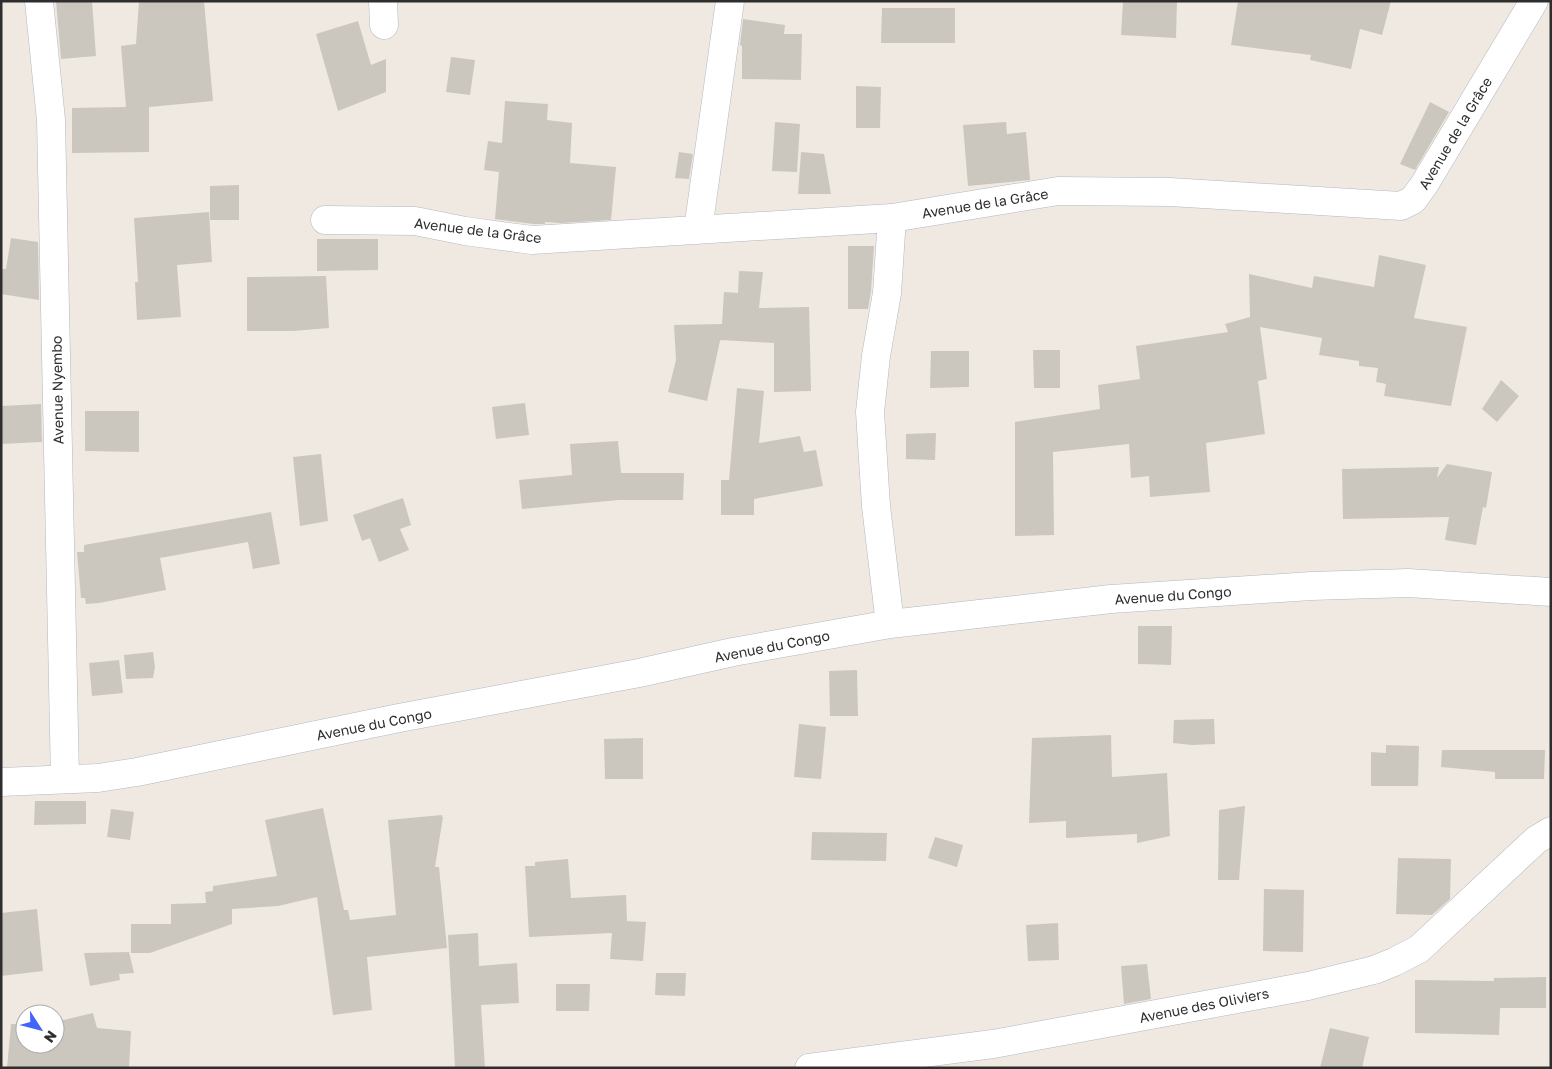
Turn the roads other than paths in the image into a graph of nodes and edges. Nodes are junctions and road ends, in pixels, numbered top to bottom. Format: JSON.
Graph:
{"nodes":[{"id":1,"x":39,"y":1,"type":"edge"},
{"id":2,"x":730,"y":1,"type":"edge"},
{"id":3,"x":1534,"y":1,"type":"edge"},
{"id":4,"x":892,"y":218,"type":"junction"},
{"id":5,"x":325,"y":220,"type":"dead end"},
{"id":6,"x":698,"y":230,"type":"junction"},
{"id":7,"x":1551,"y":592,"type":"edge"},
{"id":8,"x":890,"y":624,"type":"junction"},
{"id":9,"x":65,"y":779,"type":"junction"},
{"id":10,"x":1,"y":782,"type":"edge"},
{"id":11,"x":1551,"y":831,"type":"edge"},
{"id":12,"x":809,"y":1068,"type":"edge"}],
"edges":[{"from":1,"to":9,"type":"street","name":"Avenue Nyembo"},
{"from":2,"to":6,"type":"street"},
{"from":3,"to":4,"type":"street","name":"Avenue de la Grâce"},
{"from":4,"to":6,"type":"street","name":"Avenue de la Grâce"},
{"from":4,"to":8,"type":"street"},
{"from":5,"to":6,"type":"street","name":"Avenue de la Grâce"},
{"from":7,"to":8,"type":"street","name":"Avenue du Congo"},
{"from":8,"to":9,"type":"street","name":"Avenue du Congo"},
{"from":9,"to":10,"type":"street","name":"Avenue du Congo"},
{"from":11,"to":12,"type":"street","name":"Avenue des Oliviers"}]}
